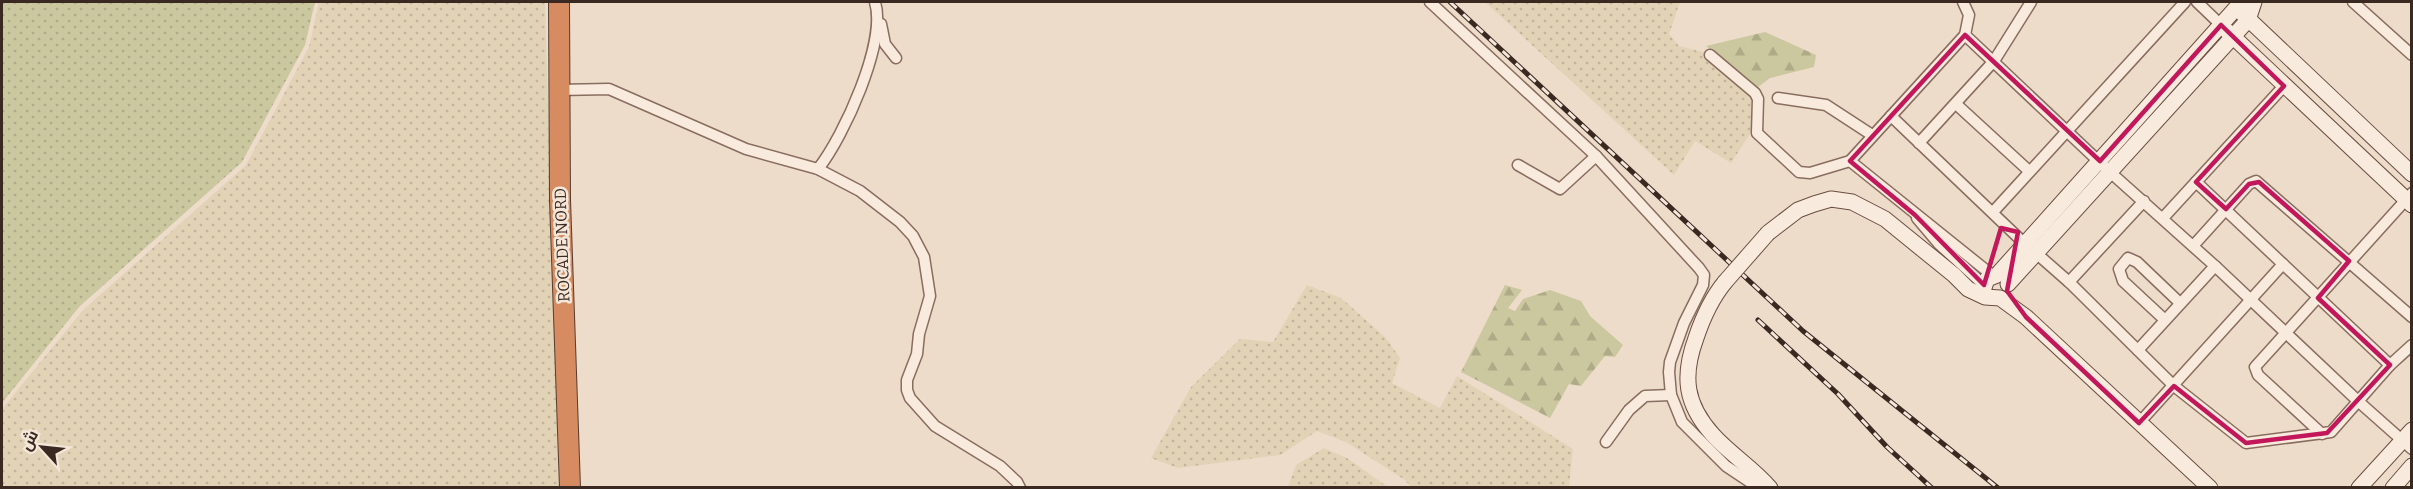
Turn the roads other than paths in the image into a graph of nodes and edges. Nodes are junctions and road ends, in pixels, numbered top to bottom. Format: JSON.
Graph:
{"nodes":[{"id":1,"x":559,"y":2,"type":"edge"},
{"id":2,"x":875,"y":2,"type":"edge"},
{"id":3,"x":1430,"y":2,"type":"edge"},
{"id":4,"x":1963,"y":2,"type":"edge"},
{"id":5,"x":2031,"y":2,"type":"edge"},
{"id":6,"x":2185,"y":2,"type":"edge"},
{"id":7,"x":2197,"y":2,"type":"edge"},
{"id":8,"x":2253,"y":2,"type":"edge"},
{"id":9,"x":2353,"y":2,"type":"edge"},
{"id":10,"x":2233,"y":4,"type":"edge"},
{"id":11,"x":877,"y":16,"type":"junction"},
{"id":12,"x":2248,"y":20,"type":"junction"},
{"id":13,"x":2221,"y":25,"type":"junction"},
{"id":14,"x":1965,"y":35,"type":"junction"},
{"id":15,"x":2233,"y":36,"type":"junction"},
{"id":16,"x":1710,"y":55,"type":"dead end"},
{"id":17,"x":2412,"y":55,"type":"edge"},
{"id":18,"x":896,"y":58,"type":"dead end"},
{"id":19,"x":1994,"y":61,"type":"junction"},
{"id":20,"x":2284,"y":86,"type":"junction"},
{"id":21,"x":558,"y":90,"type":"junction"},
{"id":22,"x":1778,"y":98,"type":"dead end"},
{"id":23,"x":1956,"y":105,"type":"junction"},
{"id":24,"x":1891,"y":116,"type":"junction"},
{"id":25,"x":2067,"y":129,"type":"junction"},
{"id":26,"x":1872,"y":135,"type":"junction"},
{"id":27,"x":1919,"y":143,"type":"junction"},
{"id":28,"x":1596,"y":156,"type":"junction"},
{"id":29,"x":1850,"y":161,"type":"junction"},
{"id":30,"x":1518,"y":165,"type":"dead end"},
{"id":31,"x":2105,"y":166,"type":"junction"},
{"id":32,"x":818,"y":169,"type":"junction"},
{"id":33,"x":2029,"y":171,"type":"junction"},
{"id":34,"x":2412,"y":174,"type":"edge"},
{"id":35,"x":2196,"y":183,"type":"junction"},
{"id":36,"x":2409,"y":199,"type":"edge"},
{"id":37,"x":2144,"y":201,"type":"junction"},
{"id":38,"x":2226,"y":209,"type":"junction"},
{"id":39,"x":1993,"y":212,"type":"junction"},
{"id":40,"x":2163,"y":218,"type":"junction"},
{"id":41,"x":2193,"y":246,"type":"junction"},
{"id":42,"x":2031,"y":249,"type":"junction"},
{"id":43,"x":2349,"y":261,"type":"junction"},
{"id":44,"x":2283,"y":264,"type":"junction"},
{"id":45,"x":2216,"y":266,"type":"junction"},
{"id":46,"x":2069,"y":282,"type":"junction"},
{"id":47,"x":1995,"y":287,"type":"junction"},
{"id":48,"x":2318,"y":298,"type":"junction"},
{"id":49,"x":2252,"y":300,"type":"junction"},
{"id":50,"x":2180,"y":303,"type":"junction"},
{"id":51,"x":2412,"y":317,"type":"edge"},
{"id":52,"x":2165,"y":320,"type":"junction"},
{"id":53,"x":2286,"y":333,"type":"junction"},
{"id":54,"x":2412,"y":345,"type":"edge"},
{"id":55,"x":2138,"y":350,"type":"junction"},
{"id":56,"x":2390,"y":365,"type":"junction"},
{"id":57,"x":2174,"y":386,"type":"junction"},
{"id":58,"x":1671,"y":395,"type":"junction"},
{"id":59,"x":2359,"y":402,"type":"junction"},
{"id":60,"x":2139,"y":423,"type":"junction"},
{"id":61,"x":2322,"y":434,"type":"junction"},
{"id":62,"x":2408,"y":439,"type":"edge"},
{"id":63,"x":1606,"y":442,"type":"dead end"},
{"id":64,"x":1743,"y":463,"type":"junction"},
{"id":65,"x":2412,"y":466,"type":"edge"},
{"id":66,"x":1756,"y":486,"type":"edge"},
{"id":67,"x":570,"y":488,"type":"edge"},
{"id":68,"x":1020,"y":488,"type":"edge"},
{"id":69,"x":1770,"y":488,"type":"edge"},
{"id":70,"x":2210,"y":488,"type":"edge"},
{"id":71,"x":2359,"y":488,"type":"edge"},
{"id":72,"x":2393,"y":488,"type":"edge"}],
"edges":[{"from":1,"to":21,"type":"highway","name":"ROCADE NORD"},
{"from":2,"to":11,"type":"street"},
{"from":3,"to":28,"type":"street"},
{"from":4,"to":14,"type":"street"},
{"from":5,"to":19,"type":"street"},
{"from":6,"to":25,"type":"street"},
{"from":7,"to":13,"type":"street"},
{"from":8,"to":10,"type":"street"},
{"from":8,"to":12,"type":"street"},
{"from":9,"to":17,"type":"street"},
{"from":10,"to":12,"type":"street"},
{"from":10,"to":13,"type":"street"},
{"from":11,"to":18,"type":"street"},
{"from":11,"to":32,"type":"street"},
{"from":12,"to":15,"type":"street"},
{"from":12,"to":34,"type":"street"},
{"from":13,"to":15,"type":"street"},
{"from":13,"to":31,"type":"street"},
{"from":14,"to":19,"type":"street"},
{"from":14,"to":24,"type":"street"},
{"from":15,"to":20,"type":"street"},
{"from":15,"to":31,"type":"street"},
{"from":16,"to":29,"type":"street"},
{"from":19,"to":23,"type":"street"},
{"from":19,"to":25,"type":"street"},
{"from":20,"to":35,"type":"street"},
{"from":20,"to":36,"type":"street"},
{"from":21,"to":32,"type":"street"},
{"from":21,"to":67,"type":"highway","name":"ROCADE NORD"},
{"from":22,"to":26,"type":"street"},
{"from":23,"to":27,"type":"street"},
{"from":23,"to":33,"type":"street"},
{"from":24,"to":26,"type":"street"},
{"from":24,"to":27,"type":"street"},
{"from":25,"to":31,"type":"street"},
{"from":25,"to":33,"type":"street"},
{"from":26,"to":29,"type":"street"},
{"from":27,"to":39,"type":"street"},
{"from":28,"to":30,"type":"street"},
{"from":28,"to":58,"type":"street"},
{"from":29,"to":47,"type":"street"},
{"from":31,"to":37,"type":"street"},
{"from":31,"to":42,"type":"street"},
{"from":32,"to":68,"type":"street"},
{"from":33,"to":39,"type":"street"},
{"from":35,"to":38,"type":"street"},
{"from":35,"to":40,"type":"street"},
{"from":36,"to":43,"type":"street"},
{"from":37,"to":40,"type":"street"},
{"from":37,"to":46,"type":"street"},
{"from":38,"to":41,"type":"street"},
{"from":38,"to":43,"type":"street"},
{"from":38,"to":44,"type":"street"},
{"from":39,"to":42,"type":"street"},
{"from":40,"to":41,"type":"street"},
{"from":41,"to":45,"type":"street"},
{"from":42,"to":46,"type":"street"},
{"from":42,"to":47,"type":"street"},
{"from":43,"to":48,"type":"street"},
{"from":43,"to":51,"type":"street"},
{"from":44,"to":48,"type":"street"},
{"from":44,"to":49,"type":"street"},
{"from":45,"to":49,"type":"street"},
{"from":45,"to":50,"type":"street"},
{"from":46,"to":55,"type":"street"},
{"from":47,"to":60,"type":"street"},
{"from":47,"to":64,"type":"street","bridge":true},
{"from":48,"to":53,"type":"street"},
{"from":48,"to":56,"type":"street"},
{"from":49,"to":53,"type":"street"},
{"from":49,"to":57,"type":"street"},
{"from":50,"to":52,"type":"street"},
{"from":50,"to":52,"type":"street"},
{"from":52,"to":55,"type":"street"},
{"from":53,"to":59,"type":"street"},
{"from":53,"to":61,"type":"street"},
{"from":54,"to":56,"type":"street"},
{"from":55,"to":57,"type":"street"},
{"from":56,"to":59,"type":"street"},
{"from":57,"to":60,"type":"street"},
{"from":57,"to":61,"type":"street"},
{"from":58,"to":63,"type":"street"},
{"from":58,"to":66,"type":"street"},
{"from":59,"to":61,"type":"street"},
{"from":59,"to":62,"type":"street"},
{"from":60,"to":70,"type":"street"},
{"from":62,"to":71,"type":"street"},
{"from":64,"to":66,"type":"street"},
{"from":64,"to":69,"type":"street"},
{"from":65,"to":72,"type":"street"}]}
